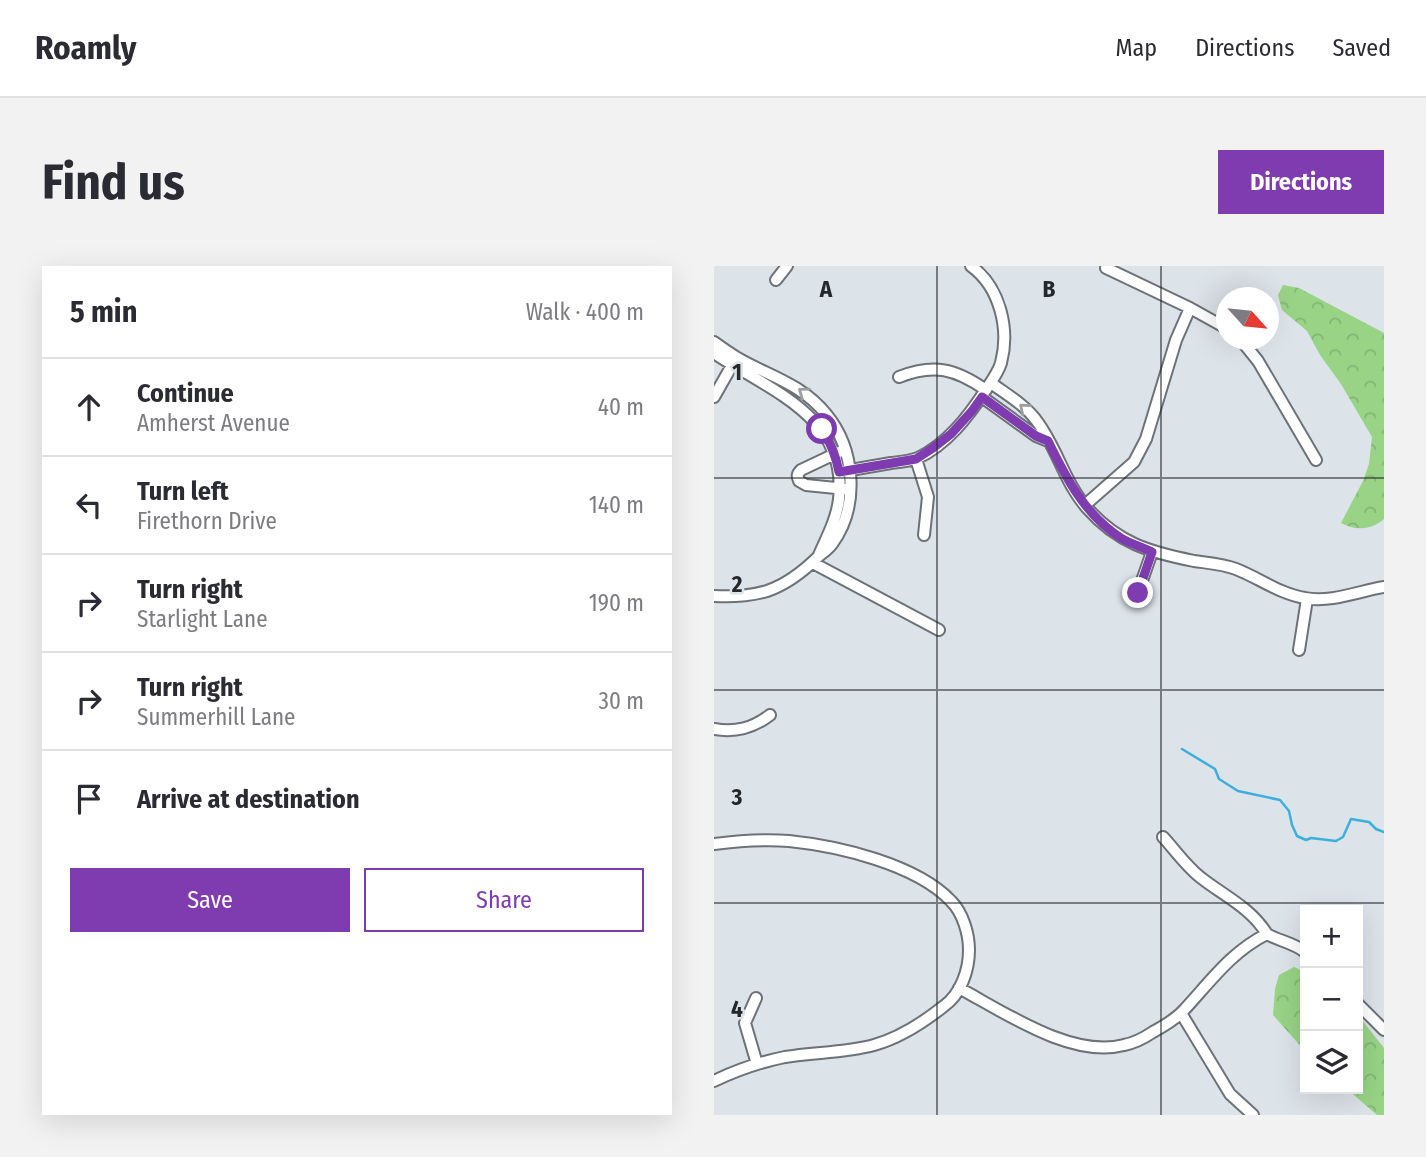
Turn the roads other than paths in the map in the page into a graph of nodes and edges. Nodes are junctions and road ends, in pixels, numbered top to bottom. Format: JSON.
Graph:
{"nodes":[{"id":1,"x":787,"y":266,"type":"edge"},
{"id":2,"x":971,"y":266,"type":"edge"},
{"id":3,"x":1107,"y":268,"type":"dead end"},
{"id":4,"x":776,"y":279,"type":"dead end"},
{"id":5,"x":1190,"y":308,"type":"junction"},
{"id":6,"x":1216,"y":322,"type":"edge"},
{"id":7,"x":714,"y":342,"type":"edge"},
{"id":8,"x":1249,"y":350,"type":"edge"},
{"id":9,"x":714,"y":353,"type":"edge"},
{"id":10,"x":734,"y":361,"type":"junction"},
{"id":11,"x":899,"y":377,"type":"dead end"},
{"id":12,"x":986,"y":390,"type":"junction"},
{"id":13,"x":714,"y":397,"type":"edge"},
{"id":14,"x":1048,"y":441,"type":"junction"},
{"id":15,"x":840,"y":451,"type":"junction"},
{"id":16,"x":916,"y":459,"type":"junction"},
{"id":17,"x":1316,"y":460,"type":"dead end"},
{"id":18,"x":851,"y":470,"type":"junction"},
{"id":19,"x":839,"y":472,"type":"junction"},
{"id":20,"x":845,"y":489,"type":"junction"},
{"id":21,"x":1085,"y":505,"type":"junction"},
{"id":22,"x":924,"y":535,"type":"dead end"},
{"id":23,"x":1152,"y":552,"type":"junction"},
{"id":24,"x":816,"y":560,"type":"junction"},
{"id":25,"x":1384,"y":587,"type":"edge"},
{"id":26,"x":1138,"y":593,"type":"dead end"},
{"id":27,"x":714,"y":596,"type":"edge"},
{"id":28,"x":1307,"y":599,"type":"junction"},
{"id":29,"x":939,"y":630,"type":"dead end"},
{"id":30,"x":1299,"y":650,"type":"dead end"},
{"id":31,"x":770,"y":715,"type":"dead end"},
{"id":32,"x":714,"y":729,"type":"edge"},
{"id":33,"x":1163,"y":837,"type":"dead end"},
{"id":34,"x":714,"y":844,"type":"edge"},
{"id":35,"x":1266,"y":934,"type":"junction"},
{"id":36,"x":1300,"y":948,"type":"edge"},
{"id":37,"x":959,"y":988,"type":"junction"},
{"id":38,"x":756,"y":998,"type":"dead end"},
{"id":39,"x":1363,"y":1009,"type":"edge"},
{"id":40,"x":1181,"y":1013,"type":"junction"},
{"id":41,"x":1384,"y":1030,"type":"edge"},
{"id":42,"x":757,"y":1064,"type":"junction"},
{"id":43,"x":714,"y":1081,"type":"edge"},
{"id":44,"x":1253,"y":1115,"type":"edge"}],
"edges":[{"from":1,"to":4,"type":"street"},
{"from":2,"to":12,"type":"street"},
{"from":3,"to":5,"type":"street"},
{"from":5,"to":6,"type":"street"},
{"from":5,"to":21,"type":"street"},
{"from":7,"to":10,"type":"street"},
{"from":8,"to":17,"type":"street"},
{"from":9,"to":10,"type":"street"},
{"from":10,"to":13,"type":"street"},
{"from":10,"to":15,"type":"street"},
{"from":11,"to":12,"type":"street"},
{"from":12,"to":14,"type":"street"},
{"from":14,"to":12,"type":"street","one_way":true},
{"from":12,"to":16,"type":"street"},
{"from":14,"to":21,"type":"street"},
{"from":15,"to":18,"type":"street"},
{"from":15,"to":19,"type":"street"},
{"from":15,"to":20,"type":"street"},
{"from":16,"to":18,"type":"street"},
{"from":16,"to":22,"type":"street"},
{"from":18,"to":19,"type":"street"},
{"from":18,"to":20,"type":"street"},
{"from":19,"to":20,"type":"street"},
{"from":20,"to":24,"type":"street"},
{"from":21,"to":23,"type":"street"},
{"from":23,"to":26,"type":"street"},
{"from":23,"to":28,"type":"street"},
{"from":24,"to":27,"type":"street"},
{"from":24,"to":29,"type":"street"},
{"from":25,"to":28,"type":"street"},
{"from":28,"to":30,"type":"street"},
{"from":31,"to":32,"type":"street"},
{"from":33,"to":35,"type":"street"},
{"from":34,"to":37,"type":"street"},
{"from":35,"to":36,"type":"street"},
{"from":35,"to":40,"type":"street"},
{"from":37,"to":40,"type":"street"},
{"from":37,"to":42,"type":"street"},
{"from":38,"to":42,"type":"street"},
{"from":39,"to":41,"type":"street"},
{"from":40,"to":44,"type":"street"},
{"from":42,"to":43,"type":"street"}]}
